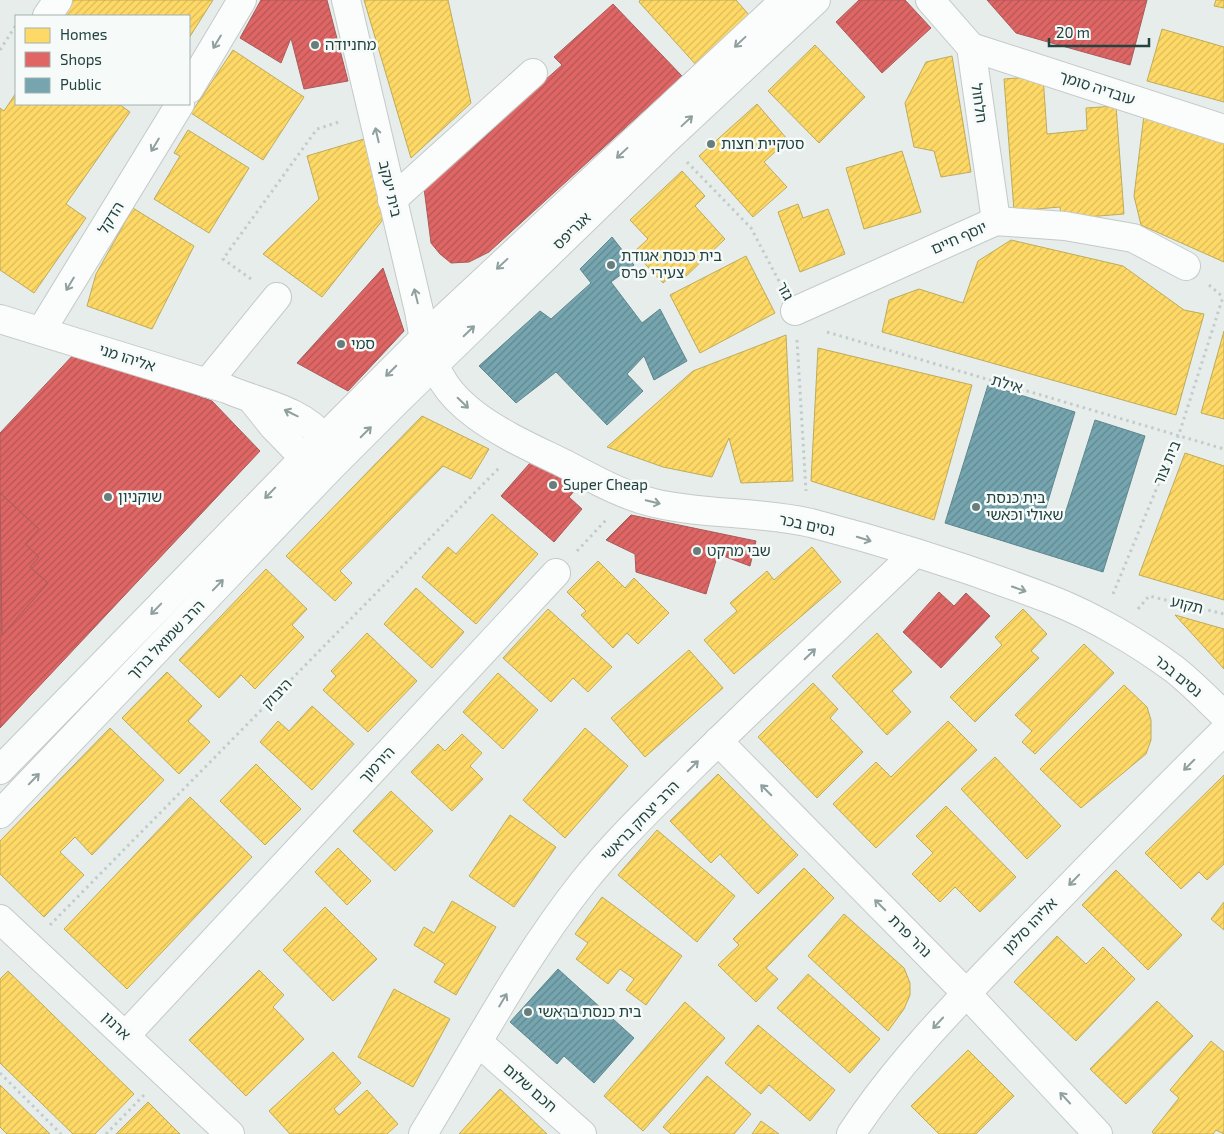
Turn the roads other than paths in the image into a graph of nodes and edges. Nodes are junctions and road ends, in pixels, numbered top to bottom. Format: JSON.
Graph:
{"nodes":[{"id":1,"x":58,"y":0,"type":"edge"},
{"id":2,"x":242,"y":0,"type":"edge"},
{"id":3,"x":346,"y":0,"type":"edge"},
{"id":4,"x":816,"y":0,"type":"edge"},
{"id":5,"x":930,"y":0,"type":"edge"},
{"id":6,"x":776,"y":3,"type":"edge"},
{"id":7,"x":48,"y":15,"type":"edge"},
{"id":8,"x":776,"y":37,"type":"junction"},
{"id":9,"x":971,"y":47,"type":"junction"},
{"id":10,"x":533,"y":73,"type":"dead end"},
{"id":11,"x":190,"y":87,"type":"edge"},
{"id":12,"x":179,"y":105,"type":"edge"},
{"id":13,"x":1224,"y":129,"type":"edge"},
{"id":14,"x":392,"y":200,"type":"junction"},
{"id":15,"x":996,"y":221,"type":"junction"},
{"id":16,"x":1186,"y":266,"type":"dead end"},
{"id":17,"x":277,"y":297,"type":"road end"},
{"id":18,"x":795,"y":311,"type":"road end"},
{"id":19,"x":0,"y":320,"type":"edge"},
{"id":20,"x":433,"y":329,"type":"junction"},
{"id":21,"x":41,"y":331,"type":"junction"},
{"id":22,"x":428,"y":371,"type":"junction"},
{"id":23,"x":206,"y":383,"type":"junction"},
{"id":24,"x":253,"y":401,"type":"junction"},
{"id":25,"x":323,"y":438,"type":"junction"},
{"id":26,"x":304,"y":458,"type":"junction"},
{"id":27,"x":332,"y":467,"type":"junction"},
{"id":28,"x":914,"y":554,"type":"junction"},
{"id":29,"x":556,"y":573,"type":"road end"},
{"id":30,"x":1224,"y":715,"type":"edge"},
{"id":31,"x":1224,"y":731,"type":"edge"},
{"id":32,"x":718,"y":741,"type":"junction"},
{"id":33,"x":0,"y":770,"type":"edge"},
{"id":34,"x":0,"y":814,"type":"edge"},
{"id":35,"x":0,"y":919,"type":"edge"},
{"id":36,"x":966,"y":993,"type":"junction"},
{"id":37,"x":126,"y":1035,"type":"junction"},
{"id":38,"x":478,"y":1042,"type":"junction"},
{"id":39,"x":230,"y":1134,"type":"edge"},
{"id":40,"x":423,"y":1134,"type":"edge"},
{"id":41,"x":582,"y":1134,"type":"edge"},
{"id":42,"x":851,"y":1134,"type":"edge"},
{"id":43,"x":1098,"y":1134,"type":"edge"}],
"edges":[{"from":1,"to":7,"type":"street"},
{"from":2,"to":11,"type":"street","one_way":true},
{"from":14,"to":3,"type":"street","name":"בית יעקב","one_way":true},
{"from":4,"to":8,"type":"street","name":"אגריפס"},
{"from":5,"to":9,"type":"street"},
{"from":6,"to":8,"type":"street"},
{"from":6,"to":20,"type":"street","name":"אגריפס","one_way":true},
{"from":22,"to":8,"type":"street","name":"אגריפס","one_way":true},
{"from":9,"to":13,"type":"street","name":"עובדיה סומך"},
{"from":9,"to":15,"type":"street","name":"חלחול"},
{"from":10,"to":14,"type":"street"},
{"from":12,"to":21,"type":"street","name":"הדקל","one_way":true},
{"from":20,"to":14,"type":"street","name":"בית יעקב","one_way":true},
{"from":15,"to":16,"type":"street","name":"יוסף חיים"},
{"from":15,"to":18,"type":"street","name":"יוסף חיים"},
{"from":17,"to":23,"type":"street"},
{"from":19,"to":21,"type":"street","name":"אליהו מני"},
{"from":20,"to":22,"type":"street","name":"בית יעקב"},
{"from":20,"to":25,"type":"street","name":"אגריפס","one_way":true},
{"from":21,"to":23,"type":"street","name":"אליהו מני"},
{"from":27,"to":22,"type":"street","name":"אגריפס","one_way":true},
{"from":22,"to":28,"type":"street","name":"נסים בכר","one_way":true},
{"from":23,"to":24,"type":"street","name":"אליהו מני"},
{"from":25,"to":24,"type":"street","name":"אליהו מני","one_way":true},
{"from":24,"to":26,"type":"street","name":"אליהו מני"},
{"from":25,"to":26,"type":"street","name":"הרב שמואל ברוך"},
{"from":25,"to":27,"type":"street"},
{"from":26,"to":27,"type":"street"},
{"from":26,"to":33,"type":"street","name":"הרב שמואל ברוך","one_way":true},
{"from":34,"to":27,"type":"street","name":"הרב שמואל ברוך","one_way":true},
{"from":28,"to":30,"type":"street","name":"נסים בכר","one_way":true},
{"from":32,"to":28,"type":"street","name":"הרב יצחק בראשי","one_way":true},
{"from":29,"to":37,"type":"street","name":"הירמוך"},
{"from":31,"to":36,"type":"street","name":"אליהו סלמן","one_way":true},
{"from":36,"to":32,"type":"street","name":"נהר פרת","one_way":true},
{"from":38,"to":32,"type":"street","name":"הרב יצחק בראשי","one_way":true},
{"from":35,"to":37,"type":"street","name":"ארנון"},
{"from":36,"to":42,"type":"street","name":"אליהו סלמן","one_way":true},
{"from":43,"to":36,"type":"street","name":"נהר פרת","one_way":true},
{"from":37,"to":39,"type":"street","name":"ארנון"},
{"from":38,"to":40,"type":"street","name":"הרב יצחק בראשי"},
{"from":38,"to":41,"type":"street","name":"חכם שלום"}]}
